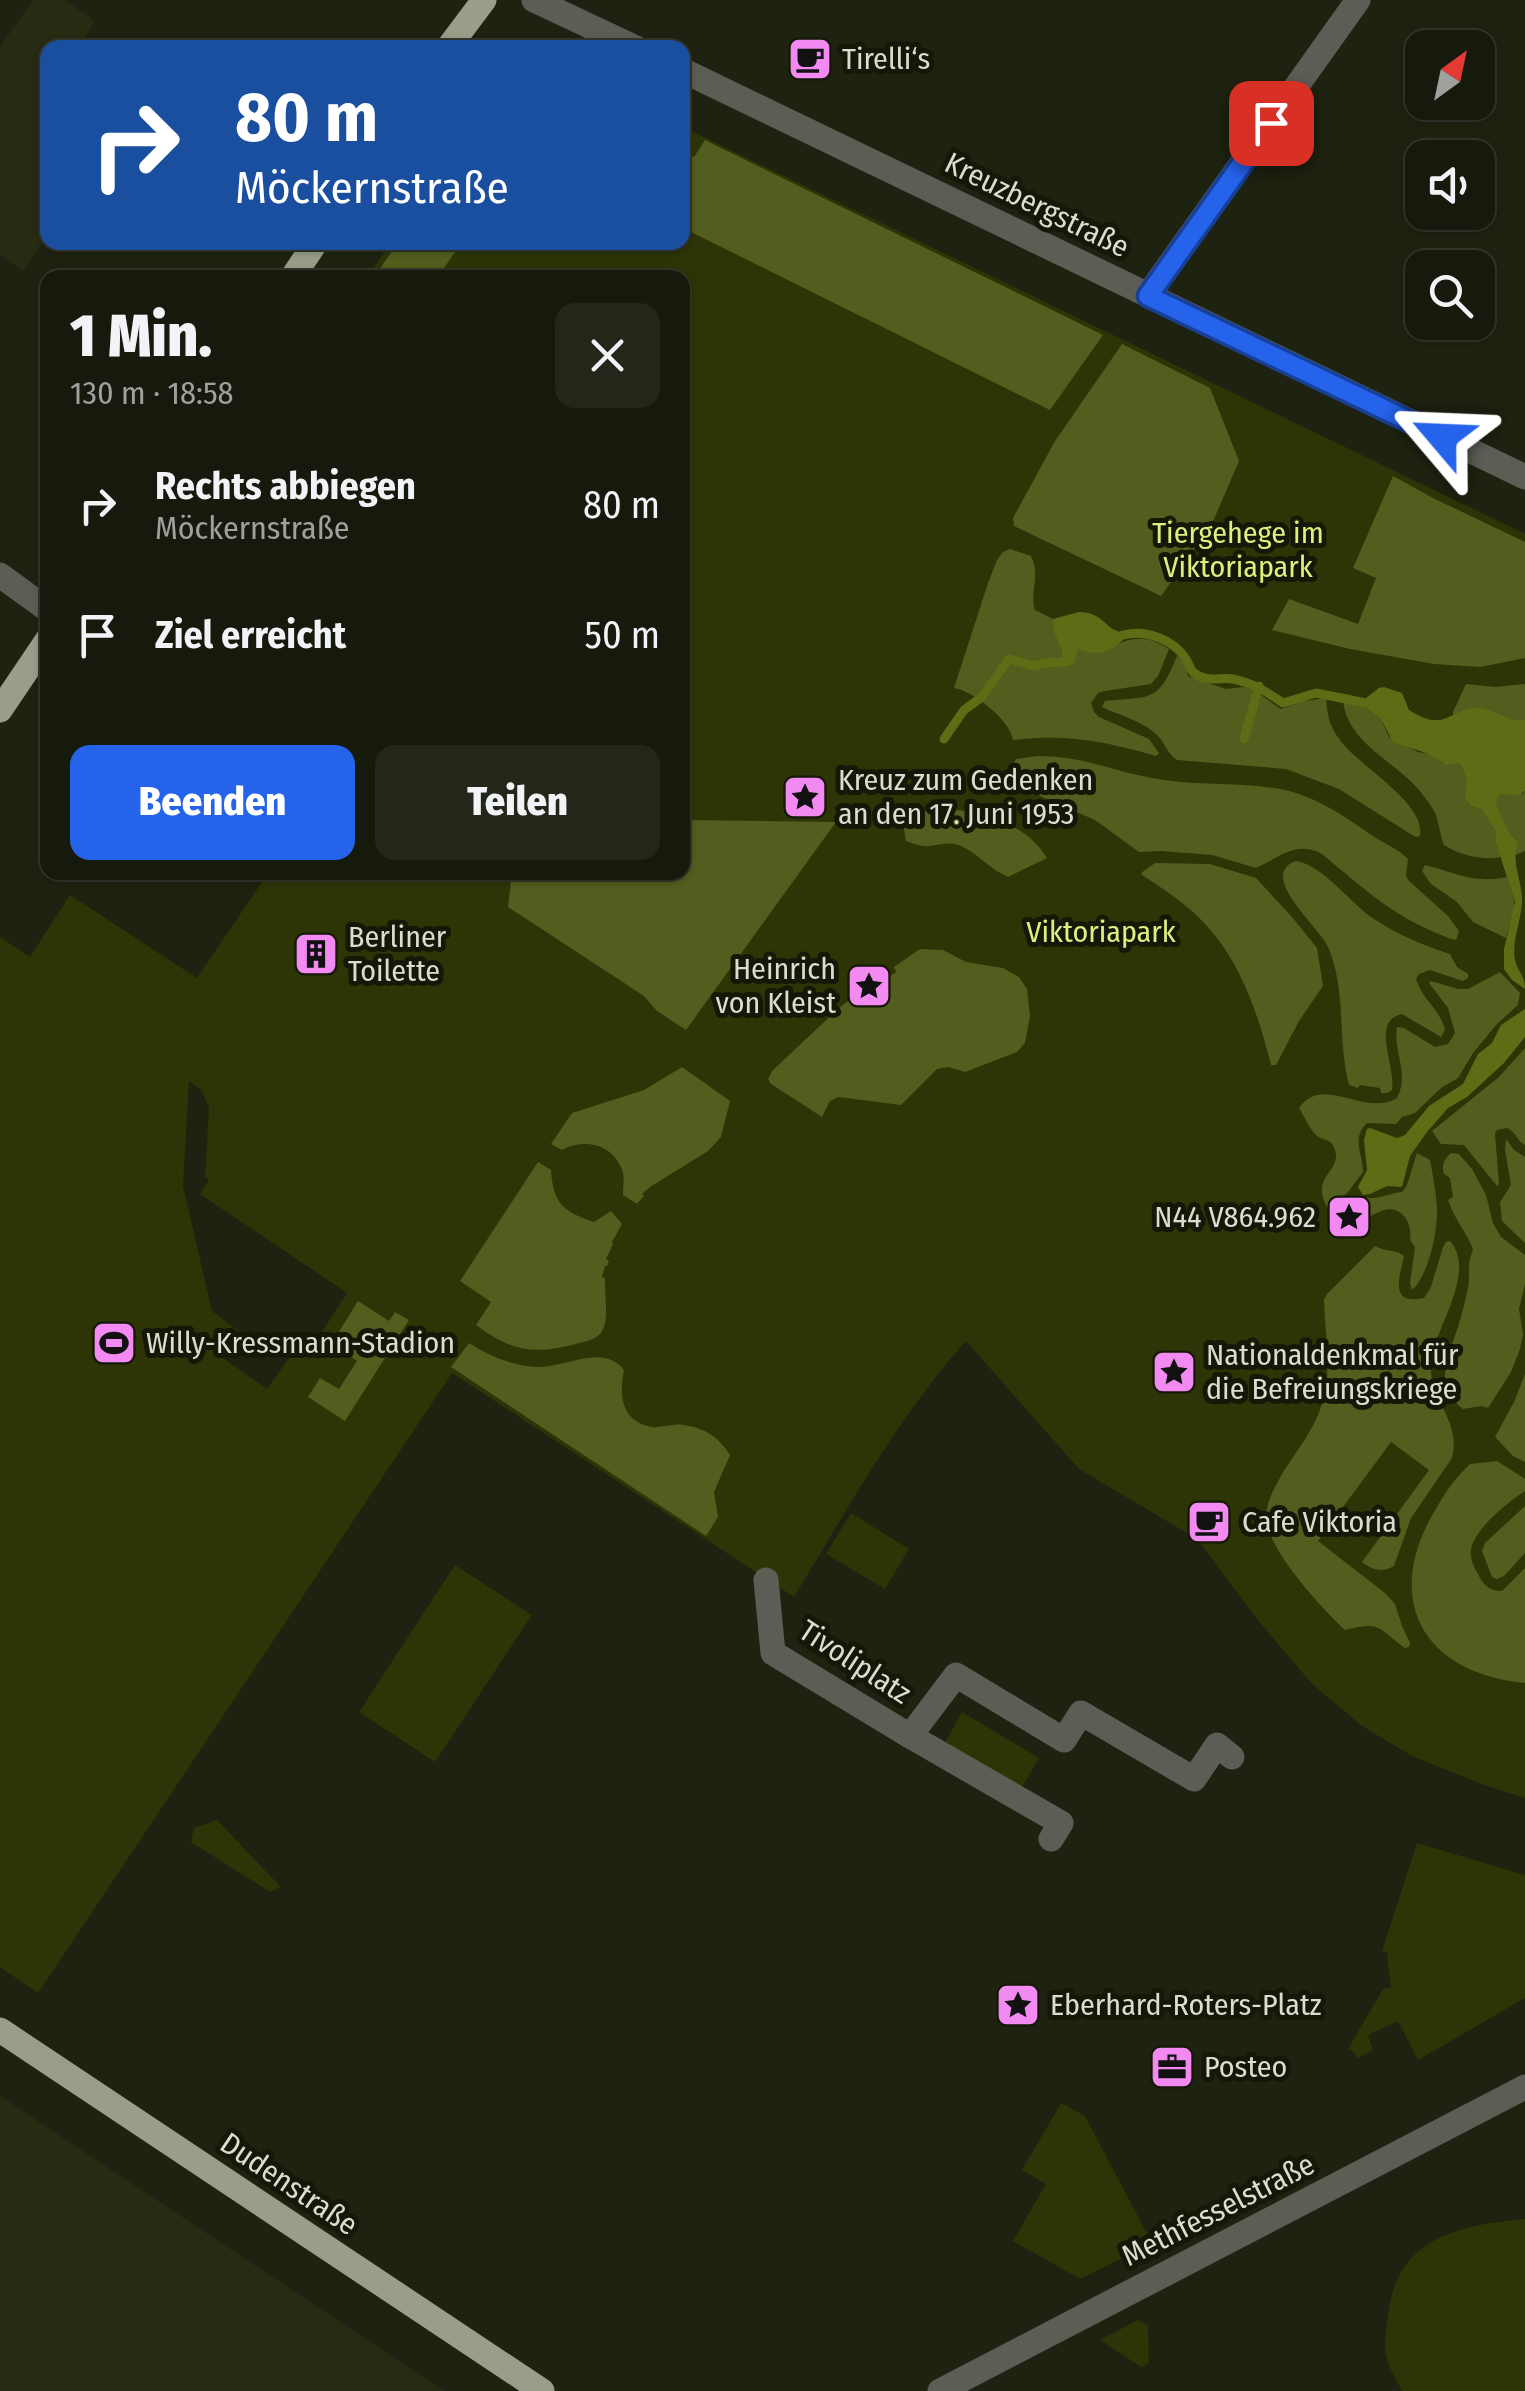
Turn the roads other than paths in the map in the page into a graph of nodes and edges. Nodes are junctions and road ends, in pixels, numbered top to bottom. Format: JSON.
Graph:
{"nodes":[{"id":1,"x":484,"y":0,"type":"edge"},
{"id":2,"x":534,"y":0,"type":"edge"},
{"id":3,"x":1358,"y":0,"type":"edge"},
{"id":4,"x":454,"y":40,"type":"edge"},
{"id":5,"x":619,"y":40,"type":"edge"},
{"id":6,"x":690,"y":74,"type":"edge"},
{"id":7,"x":1148,"y":296,"type":"junction"},
{"id":8,"x":1525,"y":477,"type":"edge"},
{"id":9,"x":0,"y":574,"type":"edge"},
{"id":10,"x":40,"y":604,"type":"edge"},
{"id":11,"x":40,"y":651,"type":"edge"},
{"id":12,"x":0,"y":710,"type":"edge"},
{"id":13,"x":766,"y":1580,"type":"dead end"},
{"id":14,"x":910,"y":1736,"type":"junction"},
{"id":15,"x":1232,"y":1757,"type":"dead end"},
{"id":16,"x":1052,"y":1839,"type":"dead end"},
{"id":17,"x":0,"y":2030,"type":"edge"},
{"id":18,"x":1525,"y":2087,"type":"edge"},
{"id":19,"x":542,"y":2391,"type":"edge"},
{"id":20,"x":940,"y":2391,"type":"edge"}],
"edges":[{"from":1,"to":4,"type":"main road"},
{"from":2,"to":5,"type":"street"},
{"from":3,"to":7,"type":"street"},
{"from":6,"to":7,"type":"street","name":"Kreuzbergstraße"},
{"from":7,"to":8,"type":"street","name":"Kreuzbergstraße"},
{"from":9,"to":10,"type":"street"},
{"from":11,"to":12,"type":"main road"},
{"from":13,"to":14,"type":"street","name":"Tivoliplatz"},
{"from":14,"to":15,"type":"street","name":"Tivoliplatz"},
{"from":14,"to":16,"type":"street","name":"Tivoliplatz"},
{"from":17,"to":19,"type":"main road","name":"Dudenstraße"},
{"from":18,"to":20,"type":"street","name":"Methfesselstraße"}]}
